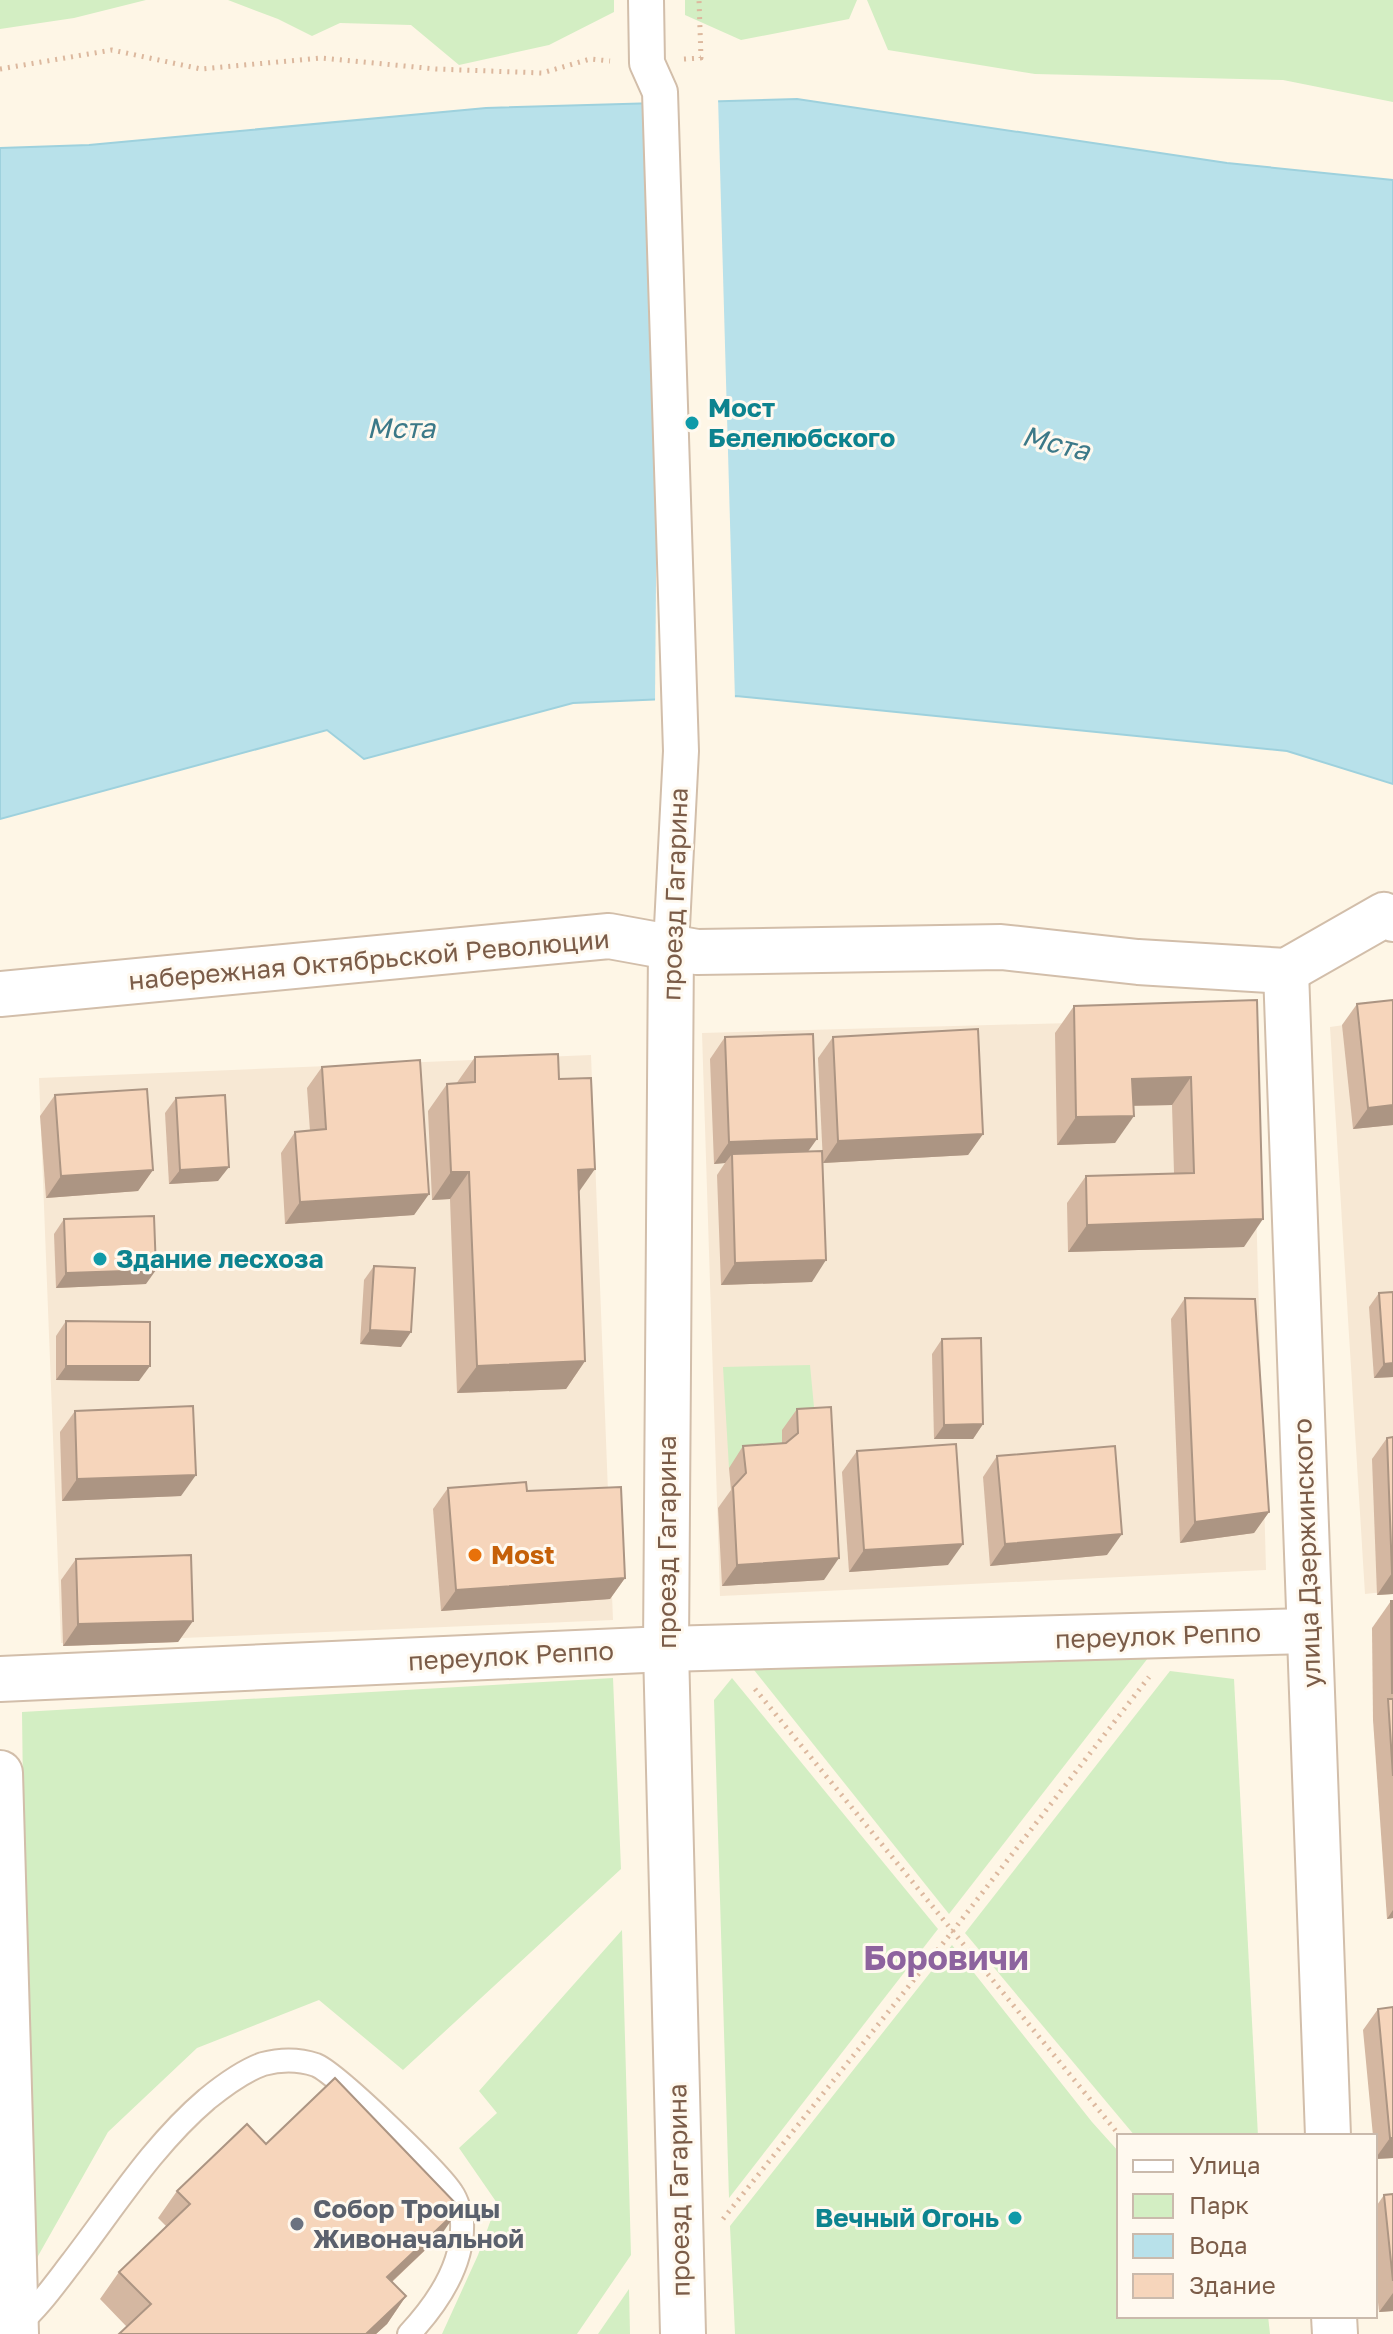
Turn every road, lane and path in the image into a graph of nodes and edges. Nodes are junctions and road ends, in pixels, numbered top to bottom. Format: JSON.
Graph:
{"nodes":[{"id":1,"x":646,"y":0,"type":"edge"},
{"id":2,"x":699,"y":0,"type":"edge"},
{"id":3,"x":0,"y":69,"type":"edge"},
{"id":4,"x":654,"y":78,"type":"junction"},
{"id":5,"x":1393,"y":919,"type":"edge"},
{"id":6,"x":671,"y":946,"type":"junction"},
{"id":7,"x":1286,"y":971,"type":"junction"},
{"id":8,"x":0,"y":994,"type":"edge"},
{"id":9,"x":1309,"y":1631,"type":"junction"},
{"id":10,"x":1182,"y":1635,"type":"junction"},
{"id":11,"x":722,"y":1648,"type":"junction"},
{"id":12,"x":666,"y":1649,"type":"junction"},
{"id":13,"x":0,"y":1679,"type":"edge"},
{"id":14,"x":0,"y":1773,"type":"edge"},
{"id":15,"x":952,"y":1932,"type":"junction"},
{"id":16,"x":1118,"y":2134,"type":"edge"},
{"id":17,"x":1328,"y":2134,"type":"edge"},
{"id":18,"x":719,"y":2224,"type":"dead end"},
{"id":19,"x":16,"y":2330,"type":"edge"},
{"id":20,"x":409,"y":2334,"type":"edge"},
{"id":21,"x":683,"y":2334,"type":"edge"}],
"edges":[{"from":1,"to":4,"type":"street","name":"проезд Гагарина"},
{"from":2,"to":4,"type":"path"},
{"from":3,"to":4,"type":"path"},
{"from":4,"to":6,"type":"street","name":"проезд Гагарина"},
{"from":5,"to":7,"type":"street"},
{"from":6,"to":7,"type":"street","name":"набережная Октябрьской Революции"},
{"from":6,"to":8,"type":"street","name":"набережная Октябрьской Революции"},
{"from":6,"to":12,"type":"street","name":"проезд Гагарина"},
{"from":7,"to":9,"type":"street","name":"улица Дзержинского"},
{"from":9,"to":10,"type":"street","name":"переулок Реппо"},
{"from":9,"to":17,"type":"street","name":"улица Дзержинского"},
{"from":10,"to":11,"type":"street","name":"переулок Реппо"},
{"from":10,"to":15,"type":"path"},
{"from":11,"to":12,"type":"street","name":"переулок Реппо"},
{"from":11,"to":15,"type":"path"},
{"from":12,"to":13,"type":"street","name":"переулок Реппо"},
{"from":12,"to":21,"type":"street","name":"проезд Гагарина"},
{"from":14,"to":19,"type":"street"},
{"from":15,"to":16,"type":"path"},
{"from":15,"to":18,"type":"path"},
{"from":19,"to":20,"type":"lane"}]}
